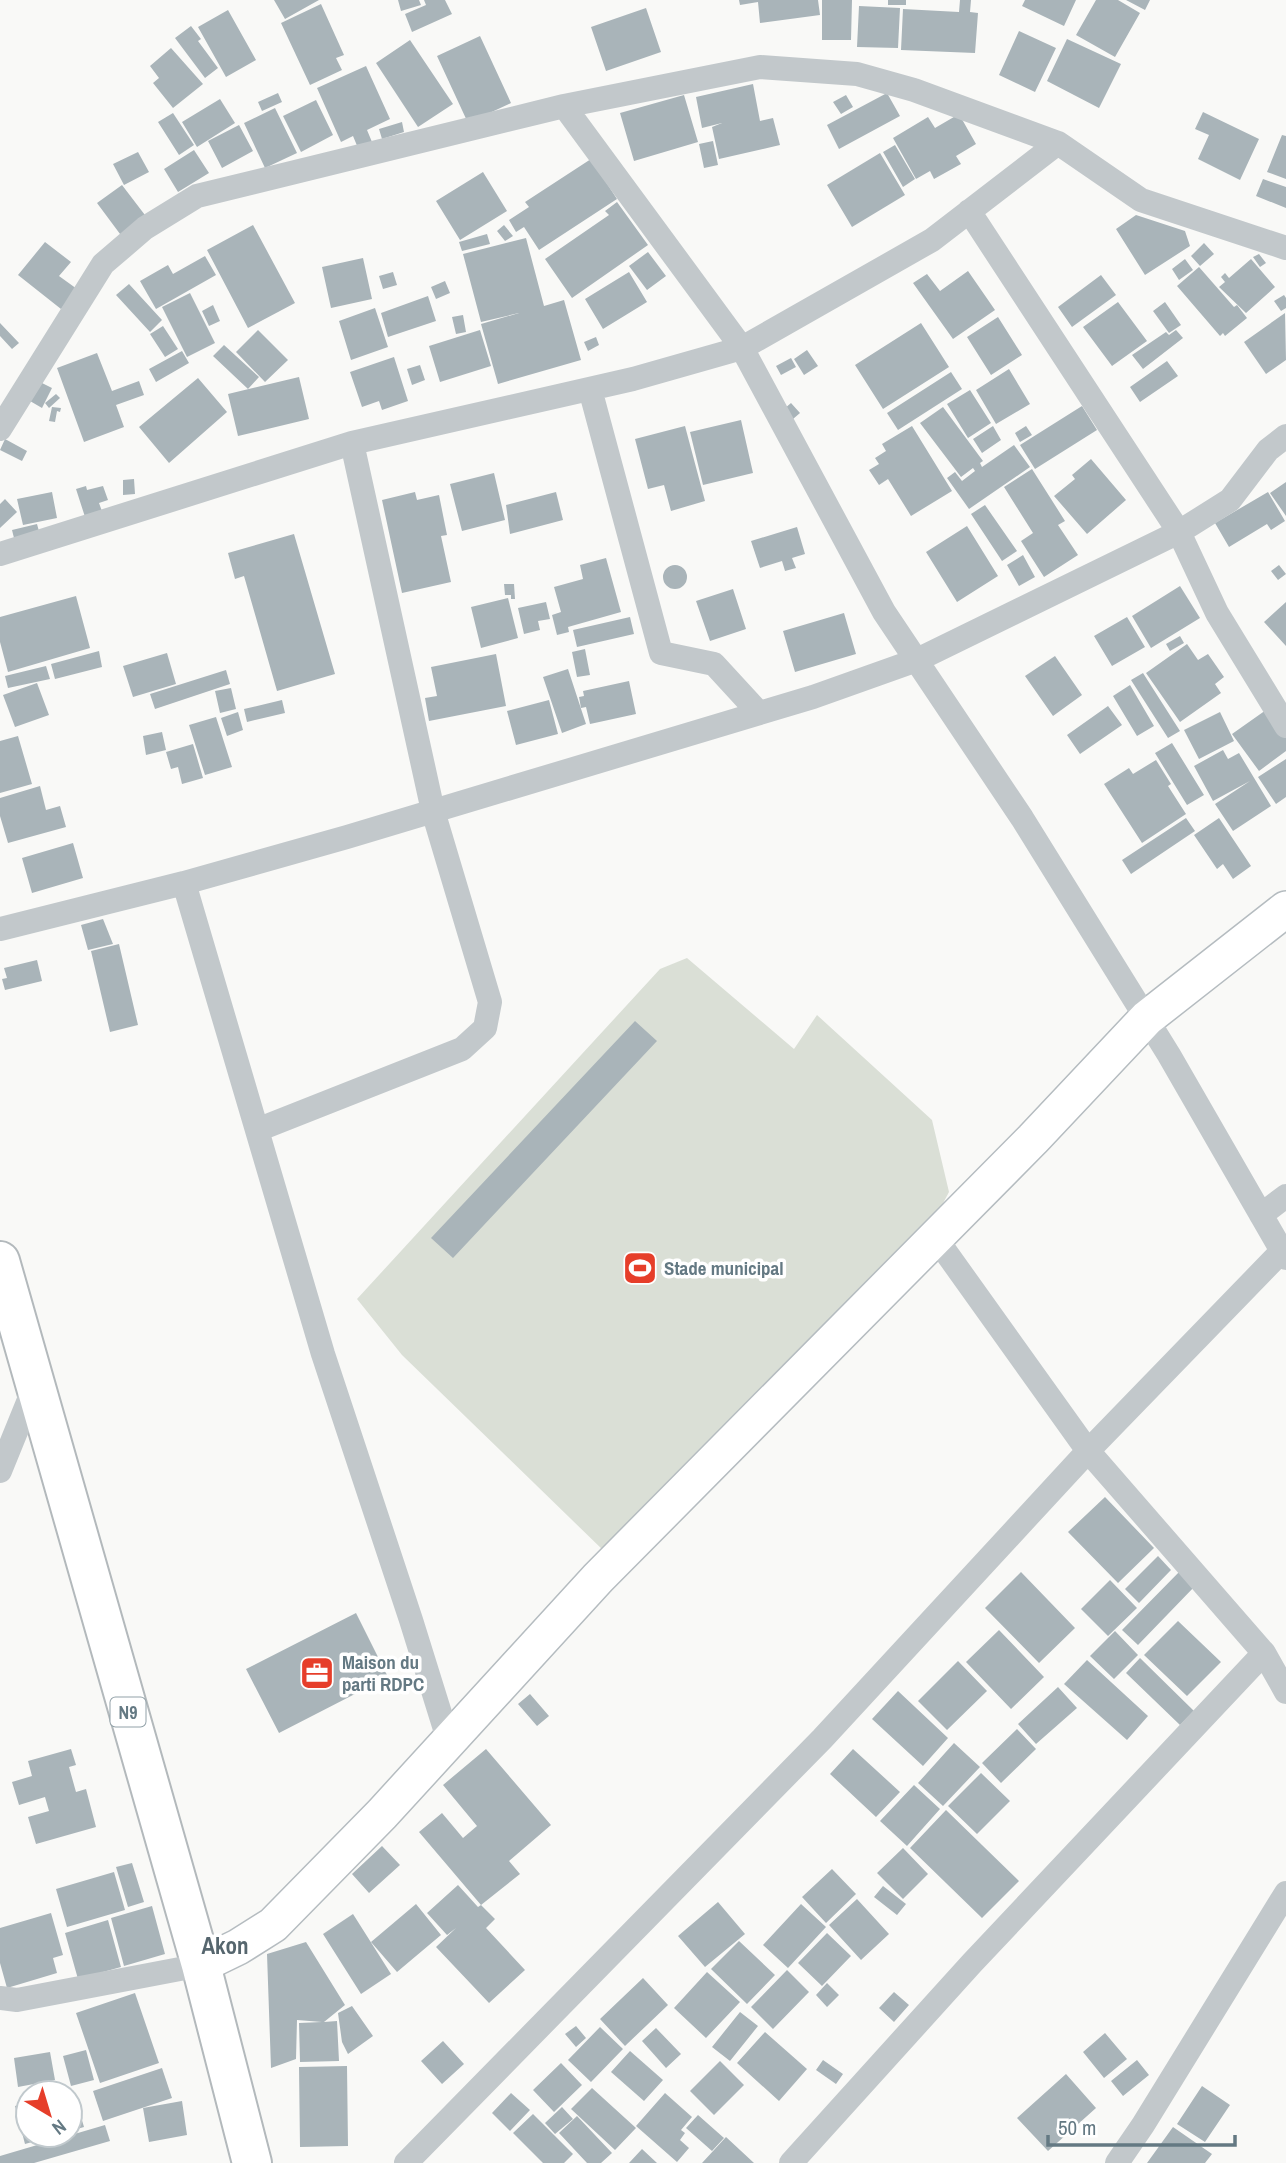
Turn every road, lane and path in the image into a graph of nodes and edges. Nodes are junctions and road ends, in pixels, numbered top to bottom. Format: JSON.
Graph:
{"nodes":[{"id":1,"x":564,"y":106,"type":"junction"},
{"id":2,"x":1058,"y":143,"type":"junction"},
{"id":3,"x":969,"y":211,"type":"junction"},
{"id":4,"x":1286,"y":248,"type":"edge"},
{"id":5,"x":742,"y":348,"type":"junction"},
{"id":6,"x":590,"y":389,"type":"junction"},
{"id":7,"x":0,"y":429,"type":"edge"},
{"id":8,"x":1286,"y":436,"type":"edge"},
{"id":9,"x":352,"y":443,"type":"junction"},
{"id":10,"x":1178,"y":532,"type":"junction"},
{"id":11,"x":0,"y":554,"type":"edge"},
{"id":12,"x":917,"y":660,"type":"junction"},
{"id":13,"x":759,"y":713,"type":"junction"},
{"id":14,"x":1286,"y":726,"type":"edge"},
{"id":15,"x":433,"y":811,"type":"junction"},
{"id":16,"x":184,"y":883,"type":"junction"},
{"id":17,"x":1286,"y":909,"type":"edge"},
{"id":18,"x":0,"y":929,"type":"edge"},
{"id":19,"x":1147,"y":1018,"type":"junction"},
{"id":20,"x":257,"y":1130,"type":"junction"},
{"id":21,"x":1286,"y":1196,"type":"edge"},
{"id":22,"x":1261,"y":1215,"type":"junction"},
{"id":23,"x":935,"y":1237,"type":"junction"},
{"id":24,"x":1284,"y":1254,"type":"edge"},
{"id":25,"x":0,"y":1261,"type":"edge"},
{"id":26,"x":35,"y":1385,"type":"junction"},
{"id":27,"x":1088,"y":1451,"type":"junction"},
{"id":28,"x":0,"y":1471,"type":"edge"},
{"id":29,"x":1264,"y":1653,"type":"junction"},
{"id":30,"x":1286,"y":1692,"type":"edge"},
{"id":31,"x":449,"y":1742,"type":"junction"},
{"id":32,"x":1286,"y":1892,"type":"edge"},
{"id":33,"x":201,"y":1965,"type":"junction"},
{"id":34,"x":0,"y":1998,"type":"edge"},
{"id":35,"x":413,"y":2160,"type":"edge"},
{"id":36,"x":252,"y":2163,"type":"edge"},
{"id":37,"x":791,"y":2163,"type":"edge"},
{"id":38,"x":1116,"y":2163,"type":"edge"}],
"edges":[{"from":1,"to":2,"type":"street"},
{"from":1,"to":5,"type":"street"},
{"from":1,"to":7,"type":"street"},
{"from":2,"to":3,"type":"street"},
{"from":2,"to":4,"type":"street"},
{"from":3,"to":5,"type":"street"},
{"from":3,"to":10,"type":"street"},
{"from":5,"to":6,"type":"street"},
{"from":5,"to":12,"type":"street"},
{"from":6,"to":9,"type":"street"},
{"from":6,"to":13,"type":"street"},
{"from":8,"to":10,"type":"street"},
{"from":9,"to":11,"type":"street"},
{"from":9,"to":15,"type":"street"},
{"from":10,"to":12,"type":"street"},
{"from":10,"to":14,"type":"street"},
{"from":12,"to":13,"type":"street"},
{"from":12,"to":19,"type":"street"},
{"from":13,"to":15,"type":"street"},
{"from":15,"to":16,"type":"street"},
{"from":15,"to":20,"type":"street"},
{"from":16,"to":18,"type":"street"},
{"from":16,"to":20,"type":"street"},
{"from":17,"to":19,"type":"street"},
{"from":19,"to":22,"type":"street"},
{"from":19,"to":23,"type":"street"},
{"from":20,"to":31,"type":"street"},
{"from":21,"to":22,"type":"street"},
{"from":22,"to":24,"type":"street"},
{"from":23,"to":27,"type":"street"},
{"from":23,"to":31,"type":"street"},
{"from":24,"to":27,"type":"street"},
{"from":25,"to":26,"type":"highway","number":"N9"},
{"from":26,"to":28,"type":"street"},
{"from":26,"to":33,"type":"highway","number":"N9"},
{"from":27,"to":29,"type":"street"},
{"from":27,"to":35,"type":"street"},
{"from":29,"to":30,"type":"street"},
{"from":29,"to":37,"type":"street"},
{"from":31,"to":33,"type":"street"},
{"from":32,"to":38,"type":"street"},
{"from":33,"to":34,"type":"street"},
{"from":33,"to":36,"type":"highway","number":"N9"}]}
